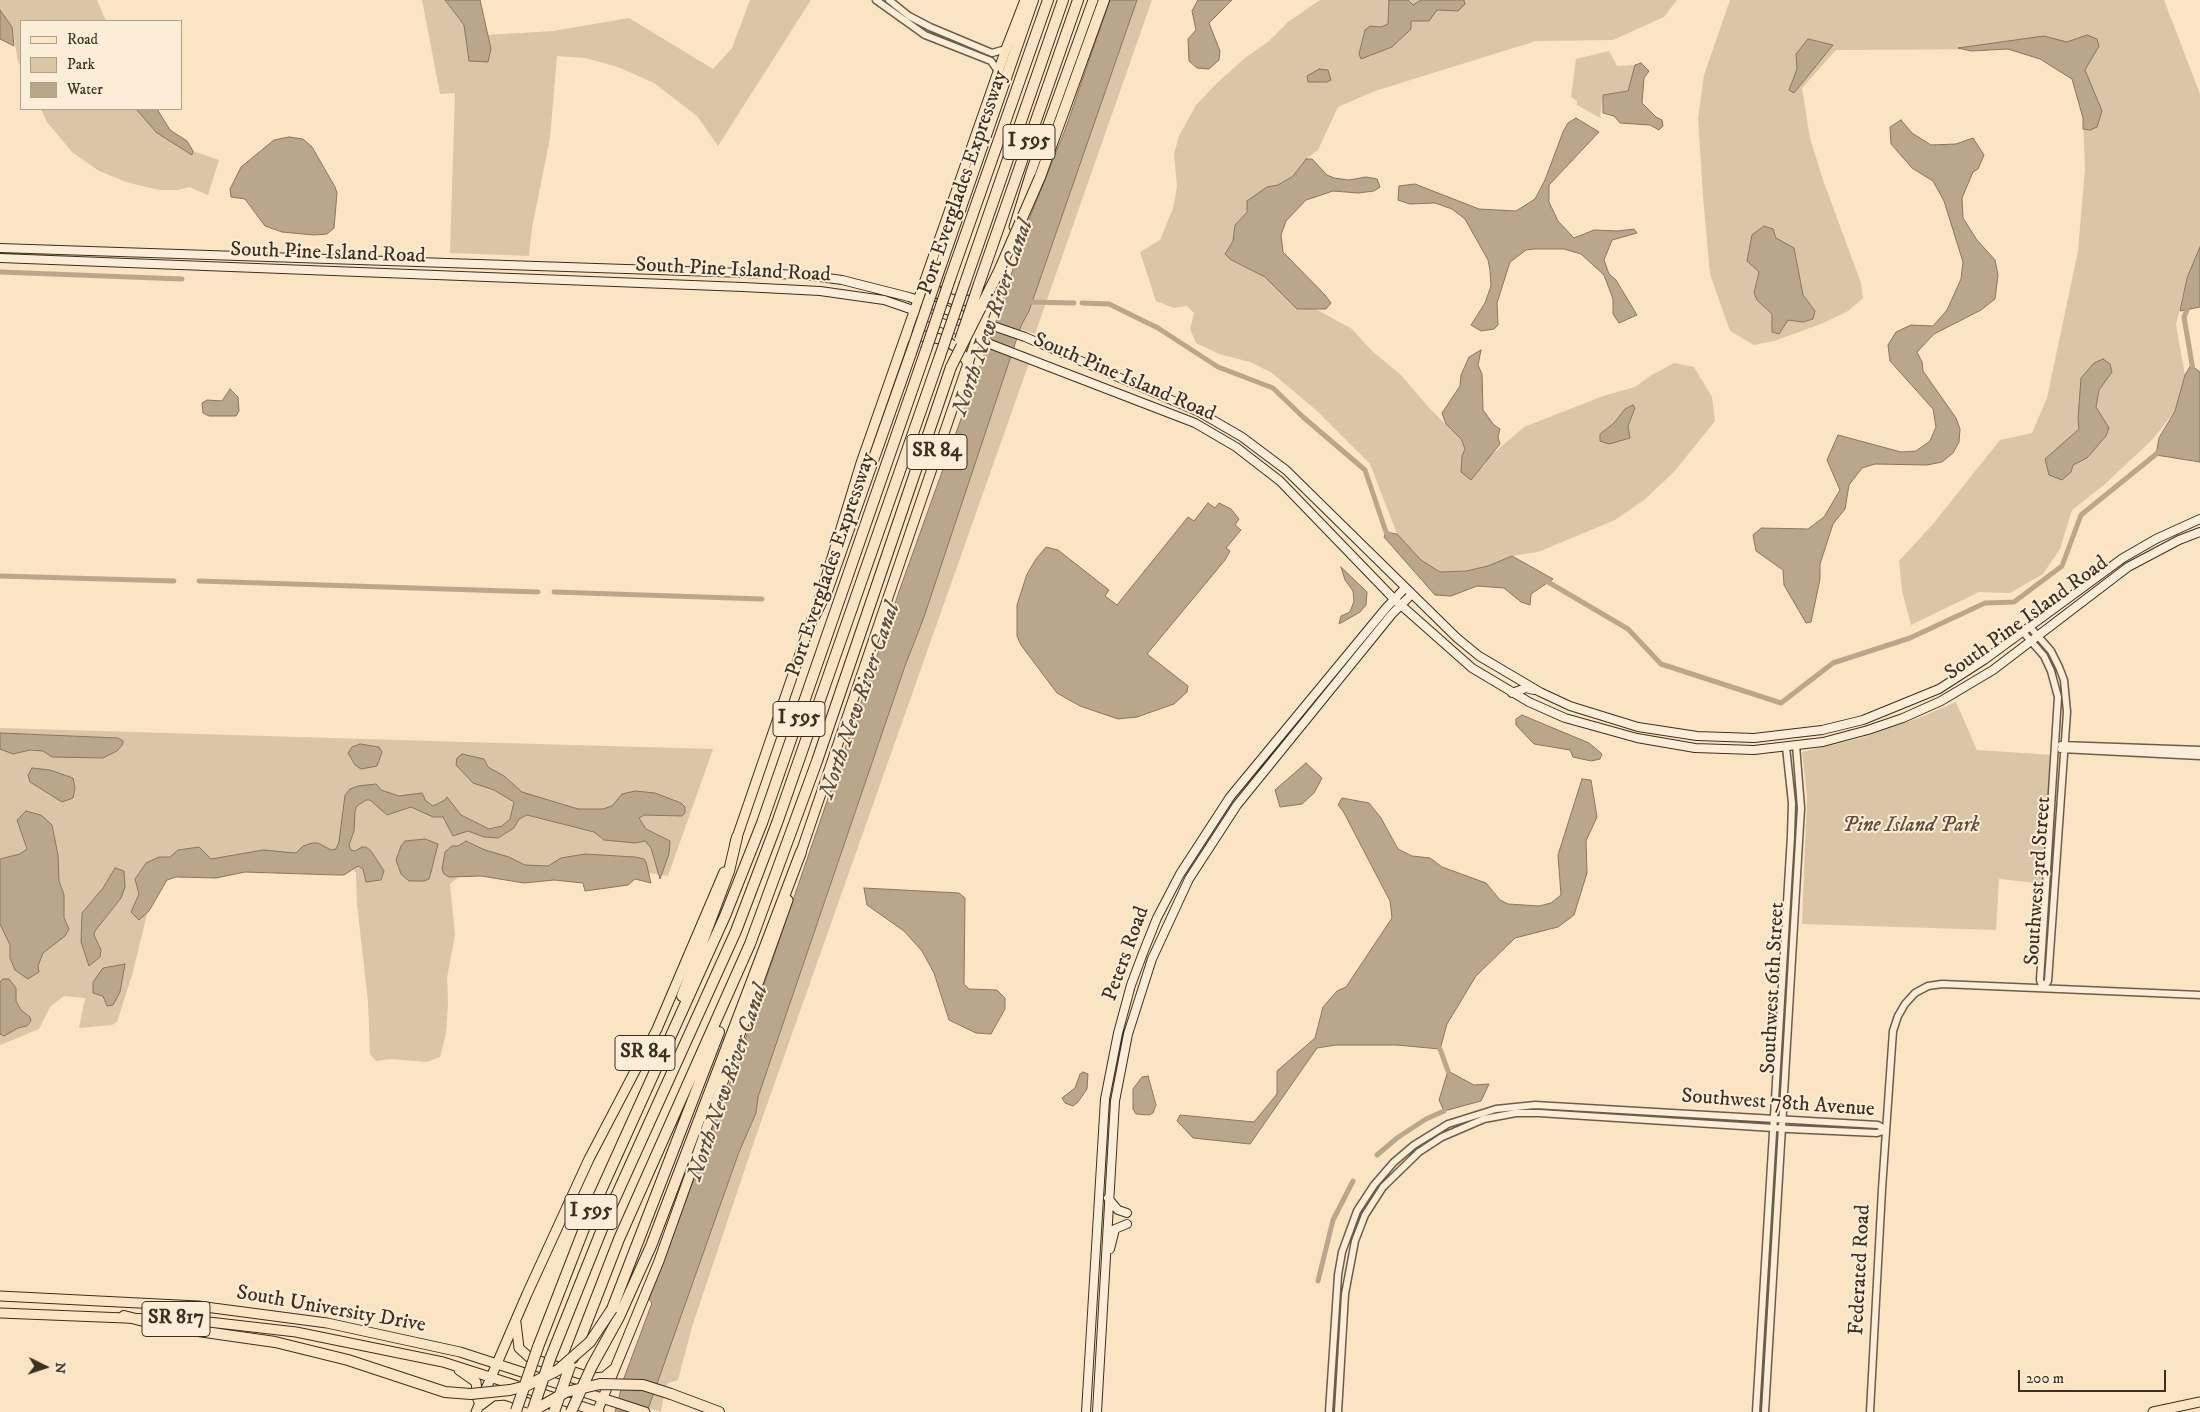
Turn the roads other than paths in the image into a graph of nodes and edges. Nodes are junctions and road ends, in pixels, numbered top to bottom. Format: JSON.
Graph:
{"nodes":[{"id":1,"x":876,"y":0,"type":"edge"},
{"id":2,"x":889,"y":0,"type":"edge"},
{"id":3,"x":1025,"y":0,"type":"edge"},
{"id":4,"x":1032,"y":0,"type":"edge"},
{"id":5,"x":1048,"y":0,"type":"edge"},
{"id":6,"x":1063,"y":0,"type":"edge"},
{"id":7,"x":1078,"y":0,"type":"edge"},
{"id":8,"x":1093,"y":0,"type":"edge"},
{"id":9,"x":1104,"y":0,"type":"edge"},
{"id":10,"x":1006,"y":49,"type":"junction"},
{"id":11,"x":998,"y":71,"type":"junction"},
{"id":12,"x":0,"y":248,"type":"edge"},
{"id":13,"x":0,"y":258,"type":"edge"},
{"id":14,"x":928,"y":272,"type":"junction"},
{"id":15,"x":842,"y":280,"type":"junction"},
{"id":16,"x":994,"y":289,"type":"junction"},
{"id":17,"x":820,"y":291,"type":"junction"},
{"id":18,"x":918,"y":300,"type":"junction"},
{"id":19,"x":916,"y":311,"type":"junction"},
{"id":20,"x":987,"y":323,"type":"junction"},
{"id":21,"x":981,"y":340,"type":"junction"},
{"id":22,"x":906,"y":349,"type":"junction"},
{"id":23,"x":969,"y":365,"type":"junction"},
{"id":24,"x":951,"y":367,"type":"junction"},
{"id":25,"x":2200,"y":519,"type":"edge"},
{"id":26,"x":2200,"y":532,"type":"edge"},
{"id":27,"x":1406,"y":588,"type":"junction"},
{"id":28,"x":1412,"y":594,"type":"junction"},
{"id":29,"x":1397,"y":602,"type":"junction"},
{"id":30,"x":810,"y":625,"type":"joint"},
{"id":31,"x":2030,"y":627,"type":"junction"},
{"id":32,"x":2023,"y":632,"type":"junction"},
{"id":33,"x":2039,"y":636,"type":"junction"},
{"id":34,"x":2032,"y":642,"type":"junction"},
{"id":35,"x":1540,"y":692,"type":"junction"},
{"id":36,"x":1512,"y":693,"type":"junction"},
{"id":37,"x":1924,"y":696,"type":"junction"},
{"id":38,"x":1928,"y":707,"type":"junction"},
{"id":39,"x":1796,"y":745,"type":"junction"},
{"id":40,"x":1786,"y":747,"type":"junction"},
{"id":41,"x":2055,"y":747,"type":"junction"},
{"id":42,"x":2064,"y":747,"type":"junction"},
{"id":43,"x":2200,"y":750,"type":"edge"},
{"id":44,"x":2200,"y":756,"type":"edge"},
{"id":45,"x":737,"y":837,"type":"junction"},
{"id":46,"x":801,"y":852,"type":"junction"},
{"id":47,"x":2043,"y":926,"type":"junction"},
{"id":48,"x":2052,"y":930,"type":"junction"},
{"id":49,"x":750,"y":944,"type":"junction"},
{"id":50,"x":2043,"y":988,"type":"junction"},
{"id":51,"x":2200,"y":995,"type":"edge"},
{"id":52,"x":651,"y":1079,"type":"junction"},
{"id":53,"x":1555,"y":1106,"type":"junction"},
{"id":54,"x":1564,"y":1107,"type":"junction"},
{"id":55,"x":1539,"y":1113,"type":"junction"},
{"id":56,"x":1550,"y":1114,"type":"junction"},
{"id":57,"x":1774,"y":1120,"type":"junction"},
{"id":58,"x":1782,"y":1120,"type":"junction"},
{"id":59,"x":1774,"y":1128,"type":"junction"},
{"id":60,"x":1782,"y":1129,"type":"junction"},
{"id":61,"x":1886,"y":1130,"type":"junction"},
{"id":62,"x":1108,"y":1198,"type":"junction"},
{"id":63,"x":1128,"y":1213,"type":"dead end"},
{"id":64,"x":1127,"y":1224,"type":"dead end"},
{"id":65,"x":1104,"y":1267,"type":"junction"},
{"id":66,"x":0,"y":1296,"type":"edge"},
{"id":67,"x":0,"y":1312,"type":"edge"},
{"id":68,"x":124,"y":1316,"type":"junction"},
{"id":69,"x":516,"y":1320,"type":"junction"},
{"id":70,"x":444,"y":1362,"type":"junction"},
{"id":71,"x":497,"y":1363,"type":"junction"},
{"id":72,"x":618,"y":1365,"type":"junction"},
{"id":73,"x":491,"y":1376,"type":"junction"},
{"id":74,"x":604,"y":1397,"type":"junction"},
{"id":75,"x":2200,"y":1402,"type":"edge"},
{"id":76,"x":2200,"y":1407,"type":"edge"},
{"id":77,"x":477,"y":1410,"type":"edge"},
{"id":78,"x":515,"y":1411,"type":"edge"},
{"id":79,"x":532,"y":1411,"type":"edge"},
{"id":80,"x":554,"y":1412,"type":"edge"},
{"id":81,"x":571,"y":1412,"type":"edge"},
{"id":82,"x":598,"y":1412,"type":"edge"},
{"id":83,"x":645,"y":1412,"type":"edge"},
{"id":84,"x":719,"y":1412,"type":"edge"},
{"id":85,"x":1086,"y":1412,"type":"edge"},
{"id":86,"x":1097,"y":1412,"type":"edge"},
{"id":87,"x":1329,"y":1412,"type":"edge"},
{"id":88,"x":1338,"y":1412,"type":"edge"},
{"id":89,"x":1756,"y":1412,"type":"edge"},
{"id":90,"x":1765,"y":1412,"type":"edge"},
{"id":91,"x":1870,"y":1412,"type":"edge"},
{"id":92,"x":2153,"y":1412,"type":"edge"},
{"id":93,"x":2178,"y":1412,"type":"edge"}],
"edges":[{"from":1,"to":11,"type":"street"},
{"from":2,"to":10,"type":"street"},
{"from":3,"to":10,"type":"main road"},
{"from":4,"to":22,"type":"highway","bridge":true},
{"from":5,"to":52,"type":"highway","name":"Port Everglades Expressway","number":"I 595","bridge":true},
{"from":6,"to":79,"type":"highway","bridge":true},
{"from":7,"to":24,"type":"highway","number":"I 595","bridge":true},
{"from":8,"to":16,"type":"main road","number":"SR 84"},
{"from":9,"to":24,"type":"highway","bridge":true},
{"from":10,"to":11,"type":"main road"},
{"from":11,"to":14,"type":"main road"},
{"from":12,"to":15,"type":"main road","name":"South Pine Island Road"},
{"from":13,"to":17,"type":"main road","name":"South Pine Island Road"},
{"from":14,"to":16,"type":"main road"},
{"from":14,"to":18,"type":"main road"},
{"from":15,"to":17,"type":"main road"},
{"from":15,"to":18,"type":"main road","name":"South Pine Island Road"},
{"from":16,"to":20,"type":"main road","number":"SR 84"},
{"from":17,"to":19,"type":"main road","name":"South Pine Island Road"},
{"from":18,"to":19,"type":"main road"},
{"from":18,"to":20,"type":"main road","name":"South Pine Island Road"},
{"from":19,"to":21,"type":"main road","name":"South Pine Island Road"},
{"from":19,"to":22,"type":"main road"},
{"from":20,"to":21,"type":"main road","number":"SR 84"},
{"from":20,"to":27,"type":"main road","name":"South Pine Island Road"},
{"from":21,"to":23,"type":"main road","number":"SR 84"},
{"from":21,"to":29,"type":"main road","name":"South Pine Island Road"},
{"from":22,"to":23,"type":"main road"},
{"from":22,"to":30,"type":"highway"},
{"from":23,"to":46,"type":"main road","number":"SR 84"},
{"from":24,"to":49,"type":"highway","number":"I 595"},
{"from":25,"to":31,"type":"main road","name":"South Pine Island Road"},
{"from":26,"to":33,"type":"main road","name":"South Pine Island Road"},
{"from":27,"to":28,"type":"main road","name":"South Pine Island Road"},
{"from":27,"to":29,"type":"main road","name":"Peters Road"},
{"from":28,"to":29,"type":"main road","name":"Peters Road"},
{"from":28,"to":35,"type":"main road","name":"South Pine Island Road"},
{"from":29,"to":36,"type":"main road","name":"South Pine Island Road"},
{"from":29,"to":62,"type":"main road","name":"Peters Road"},
{"from":29,"to":85,"type":"main road","name":"Peters Road"},
{"from":30,"to":45,"type":"main road","number":"SR 84"},
{"from":31,"to":32,"type":"main road","name":"South Pine Island Road"},
{"from":31,"to":33,"type":"street","name":"Southwest 3rd Street"},
{"from":32,"to":34,"type":"street","name":"Southwest 3rd Street"},
{"from":32,"to":37,"type":"main road","name":"South Pine Island Road"},
{"from":33,"to":34,"type":"main road","name":"South Pine Island Road"},
{"from":33,"to":42,"type":"street","name":"Southwest 3rd Street"},
{"from":34,"to":38,"type":"main road","name":"South Pine Island Road"},
{"from":34,"to":41,"type":"street","name":"Southwest 3rd Street"},
{"from":35,"to":36,"type":"main road"},
{"from":35,"to":37,"type":"main road","name":"South Pine Island Road"},
{"from":36,"to":40,"type":"main road","name":"South Pine Island Road"},
{"from":37,"to":38,"type":"main road"},
{"from":38,"to":39,"type":"main road","name":"South Pine Island Road"},
{"from":39,"to":40,"type":"main road","name":"South Pine Island Road"},
{"from":39,"to":58,"type":"street","name":"Southwest 6th Street"},
{"from":40,"to":57,"type":"street","name":"Southwest 6th Street"},
{"from":41,"to":42,"type":"street"},
{"from":41,"to":47,"type":"street","name":"Southwest 3rd Street"},
{"from":42,"to":43,"type":"street"},
{"from":42,"to":44,"type":"street"},
{"from":42,"to":48,"type":"street","name":"Southwest 3rd Street"},
{"from":45,"to":52,"type":"highway"},
{"from":45,"to":69,"type":"main road","number":"SR 84"},
{"from":46,"to":72,"type":"main road","number":"SR 84"},
{"from":46,"to":81,"type":"highway","bridge":true},
{"from":47,"to":48,"type":"street"},
{"from":47,"to":50,"type":"street","name":"Southwest 3rd Street"},
{"from":48,"to":50,"type":"street","name":"Southwest 3rd Street"},
{"from":49,"to":68,"type":"highway","bridge":true},
{"from":49,"to":80,"type":"highway","number":"I 595","bridge":true},
{"from":50,"to":51,"type":"street","name":"Federated Road"},
{"from":50,"to":61,"type":"street","name":"Federated Road"},
{"from":52,"to":78,"type":"highway","name":"Port Everglades Expressway","number":"I 595","bridge":true},
{"from":53,"to":54,"type":"street","name":"Southwest 78th Avenue"},
{"from":53,"to":55,"type":"street"},
{"from":53,"to":87,"type":"street","name":"Southwest 78th Avenue"},
{"from":54,"to":56,"type":"street"},
{"from":54,"to":57,"type":"street","name":"Southwest 78th Avenue"},
{"from":55,"to":56,"type":"street","name":"Southwest 78th Avenue"},
{"from":55,"to":88,"type":"street","name":"Southwest 78th Avenue"},
{"from":56,"to":59,"type":"street","name":"Southwest 78th Avenue"},
{"from":57,"to":58,"type":"street","name":"Southwest 78th Avenue"},
{"from":57,"to":59,"type":"street","name":"Southwest 6th Street"},
{"from":58,"to":60,"type":"street","name":"Southwest 6th Street"},
{"from":58,"to":61,"type":"street","name":"Southwest 78th Avenue"},
{"from":59,"to":60,"type":"street","name":"Southwest 78th Avenue"},
{"from":59,"to":89,"type":"street","name":"Southwest 6th Street"},
{"from":60,"to":61,"type":"street","name":"Southwest 78th Avenue"},
{"from":60,"to":90,"type":"street","name":"Southwest 6th Street"},
{"from":61,"to":91,"type":"street","name":"Federated Road"},
{"from":62,"to":63,"type":"main road"},
{"from":62,"to":65,"type":"main road","name":"Peters Road"},
{"from":64,"to":65,"type":"main road"},
{"from":65,"to":86,"type":"main road","name":"Peters Road"},
{"from":66,"to":71,"type":"main road","name":"South University Drive","number":"SR 817"},
{"from":67,"to":68,"type":"main road","name":"South University Drive","number":"SR 817"},
{"from":68,"to":70,"type":"main road","name":"South University Drive","number":"SR 817"},
{"from":69,"to":71,"type":"main road","number":"SR 84"},
{"from":69,"to":72,"type":"main road"},
{"from":70,"to":73,"type":"main road","name":"South University Drive","number":"SR 817"},
{"from":70,"to":77,"type":"main road"},
{"from":71,"to":73,"type":"main road","number":"SR 84"},
{"from":71,"to":74,"type":"main road","name":"South University Drive","number":"SR 817"},
{"from":72,"to":74,"type":"main road","number":"SR 84"},
{"from":73,"to":77,"type":"main road","number":"SR 84"},
{"from":73,"to":82,"type":"main road","name":"South University Drive","number":"SR 817"},
{"from":74,"to":82,"type":"main road","number":"SR 84"},
{"from":74,"to":83,"type":"main road","name":"South University Drive","number":"SR 817"},
{"from":75,"to":92,"type":"main road"},
{"from":76,"to":93,"type":"main road"},
{"from":77,"to":80,"type":"main road"},
{"from":79,"to":84,"type":"highway","bridge":true}]}
